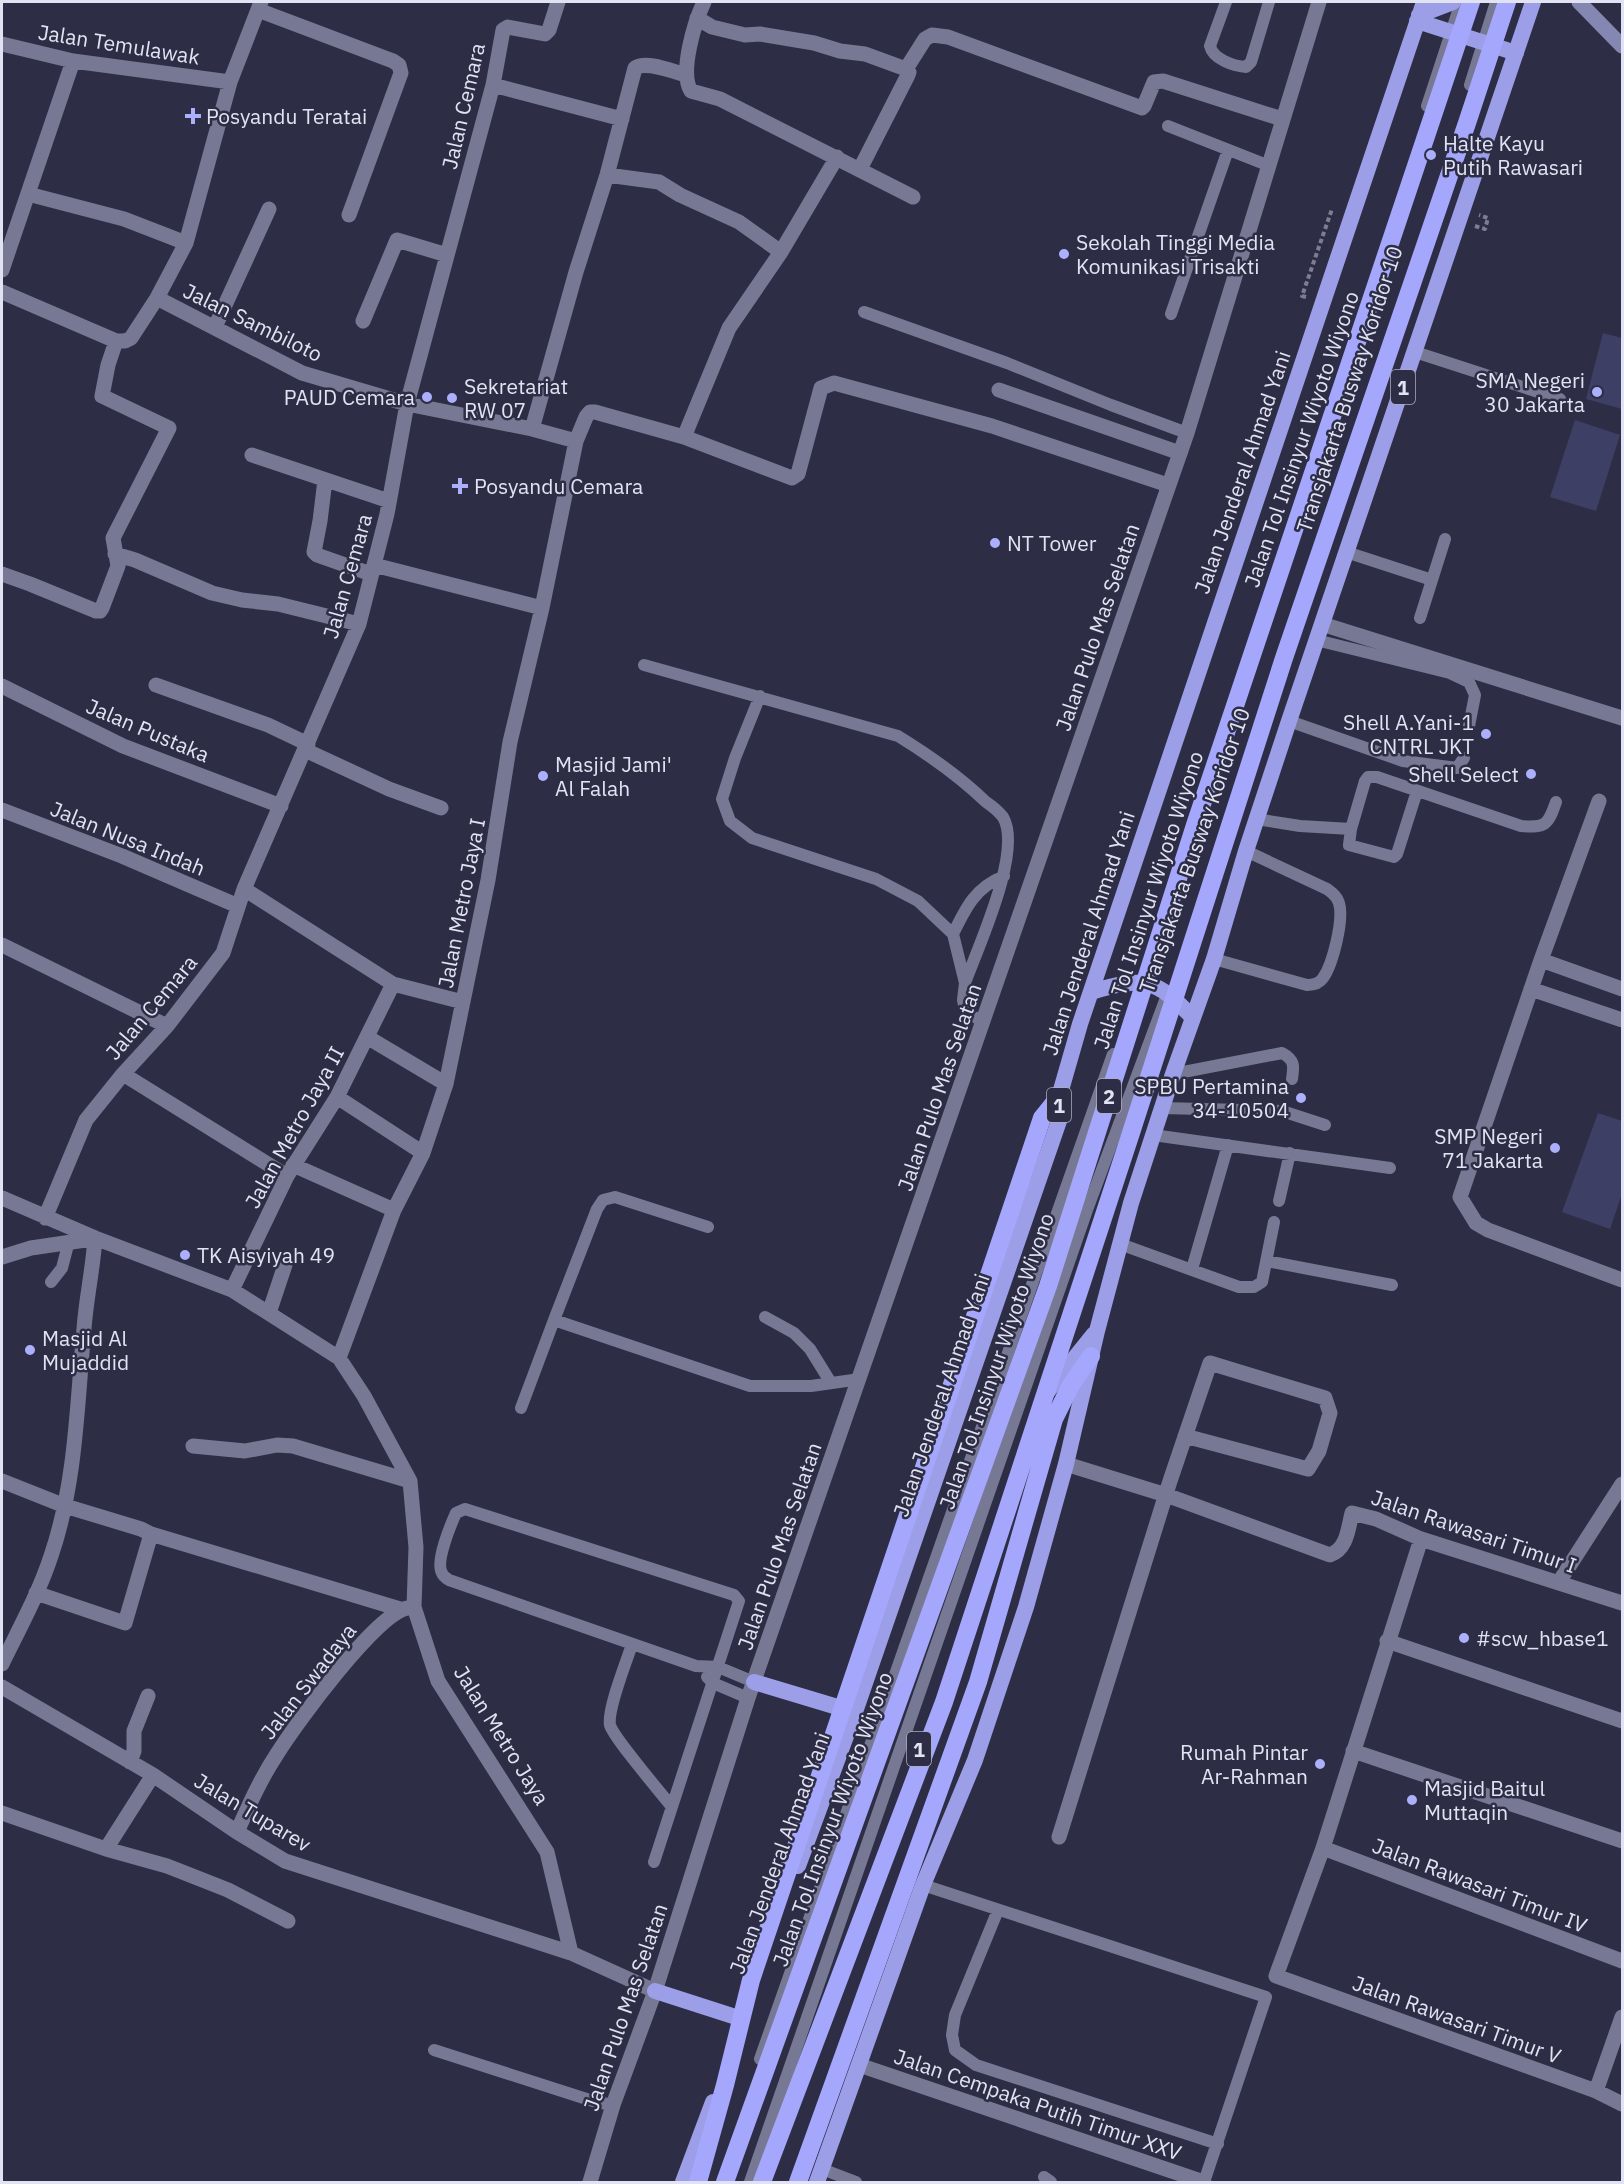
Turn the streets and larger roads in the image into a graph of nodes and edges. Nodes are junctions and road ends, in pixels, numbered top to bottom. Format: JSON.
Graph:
{"nodes":[{"id":1,"x":558,"y":2,"type":"edge"},
{"id":2,"x":704,"y":2,"type":"edge"},
{"id":3,"x":1318,"y":2,"type":"edge"},
{"id":4,"x":1453,"y":2,"type":"edge"},
{"id":5,"x":1471,"y":2,"type":"edge"},
{"id":6,"x":1506,"y":2,"type":"edge"},
{"id":7,"x":1533,"y":2,"type":"edge"},
{"id":8,"x":1579,"y":2,"type":"edge"},
{"id":9,"x":259,"y":6,"type":"edge"},
{"id":10,"x":1420,"y":12,"type":"edge"},
{"id":11,"x":697,"y":18,"type":"junction"},
{"id":12,"x":2,"y":44,"type":"edge"},
{"id":13,"x":1623,"y":46,"type":"edge"},
{"id":14,"x":1516,"y":52,"type":"junction"},
{"id":15,"x":73,"y":61,"type":"junction"},
{"id":16,"x":906,"y":69,"type":"junction"},
{"id":17,"x":686,"y":75,"type":"junction"},
{"id":18,"x":230,"y":82,"type":"junction"},
{"id":19,"x":493,"y":85,"type":"junction"},
{"id":20,"x":622,"y":119,"type":"junction"},
{"id":21,"x":1282,"y":119,"type":"junction"},
{"id":22,"x":837,"y":157,"type":"junction"},
{"id":23,"x":860,"y":170,"type":"junction"},
{"id":24,"x":607,"y":175,"type":"junction"},
{"id":25,"x":28,"y":194,"type":"junction"},
{"id":26,"x":913,"y":197,"type":"dead end"},
{"id":27,"x":269,"y":209,"type":"dead end"},
{"id":28,"x":349,"y":215,"type":"dead end"},
{"id":29,"x":186,"y":243,"type":"junction"},
{"id":30,"x":781,"y":252,"type":"junction"},
{"id":31,"x":447,"y":255,"type":"junction"},
{"id":32,"x":2,"y":270,"type":"edge"},
{"id":33,"x":2,"y":292,"type":"edge"},
{"id":34,"x":158,"y":298,"type":"junction"},
{"id":35,"x":363,"y":321,"type":"dead end"},
{"id":36,"x":215,"y":327,"type":"junction"},
{"id":37,"x":116,"y":341,"type":"junction"},
{"id":38,"x":999,"y":390,"type":"dead end"},
{"id":39,"x":407,"y":404,"type":"junction"},
{"id":40,"x":532,"y":429,"type":"junction"},
{"id":41,"x":684,"y":437,"type":"junction"},
{"id":42,"x":576,"y":441,"type":"junction"},
{"id":43,"x":1180,"y":453,"type":"junction"},
{"id":44,"x":252,"y":455,"type":"dead end"},
{"id":45,"x":325,"y":480,"type":"junction"},
{"id":46,"x":1168,"y":485,"type":"junction"},
{"id":47,"x":389,"y":501,"type":"junction"},
{"id":48,"x":115,"y":554,"type":"junction"},
{"id":49,"x":372,"y":569,"type":"junction"},
{"id":50,"x":2,"y":574,"type":"edge"},
{"id":51,"x":542,"y":608,"type":"junction"},
{"id":52,"x":359,"y":624,"type":"junction"},
{"id":53,"x":1322,"y":624,"type":"junction"},
{"id":54,"x":156,"y":686,"type":"dead end"},
{"id":55,"x":4,"y":692,"type":"edge"},
{"id":56,"x":1623,"y":718,"type":"edge"},
{"id":57,"x":306,"y":747,"type":"junction"},
{"id":58,"x":1599,"y":801,"type":"dead end"},
{"id":59,"x":280,"y":806,"type":"junction"},
{"id":60,"x":441,"y":808,"type":"dead end"},
{"id":61,"x":2,"y":810,"type":"edge"},
{"id":62,"x":244,"y":889,"type":"junction"},
{"id":63,"x":238,"y":906,"type":"junction"},
{"id":64,"x":2,"y":945,"type":"edge"},
{"id":65,"x":1541,"y":960,"type":"junction"},
{"id":66,"x":393,"y":984,"type":"junction"},
{"id":67,"x":1532,"y":989,"type":"junction"},
{"id":68,"x":1623,"y":989,"type":"edge"},
{"id":69,"x":1091,"y":992,"type":"junction"},
{"id":70,"x":463,"y":1002,"type":"junction"},
{"id":71,"x":1192,"y":1018,"type":"junction"},
{"id":72,"x":1623,"y":1020,"type":"edge"},
{"id":73,"x":167,"y":1026,"type":"junction"},
{"id":74,"x":367,"y":1037,"type":"junction"},
{"id":75,"x":123,"y":1074,"type":"junction"},
{"id":76,"x":446,"y":1084,"type":"junction"},
{"id":77,"x":337,"y":1096,"type":"junction"},
{"id":78,"x":1059,"y":1096,"type":"junction"},
{"id":79,"x":423,"y":1153,"type":"junction"},
{"id":80,"x":290,"y":1170,"type":"junction"},
{"id":81,"x":2,"y":1198,"type":"edge"},
{"id":82,"x":394,"y":1210,"type":"junction"},
{"id":83,"x":45,"y":1218,"type":"junction"},
{"id":84,"x":95,"y":1238,"type":"junction"},
{"id":85,"x":2,"y":1257,"type":"edge"},
{"id":86,"x":285,"y":1265,"type":"dead end"},
{"id":87,"x":1623,"y":1280,"type":"edge"},
{"id":88,"x":232,"y":1290,"type":"junction"},
{"id":89,"x":269,"y":1313,"type":"junction"},
{"id":90,"x":1097,"y":1331,"type":"junction"},
{"id":91,"x":1091,"y":1356,"type":"junction"},
{"id":92,"x":339,"y":1358,"type":"junction"},
{"id":93,"x":1185,"y":1436,"type":"junction"},
{"id":94,"x":193,"y":1446,"type":"dead end"},
{"id":95,"x":1066,"y":1464,"type":"junction"},
{"id":96,"x":410,"y":1480,"type":"junction"},
{"id":97,"x":2,"y":1481,"type":"edge"},
{"id":98,"x":1623,"y":1485,"type":"edge"},
{"id":99,"x":1166,"y":1495,"type":"junction"},
{"id":100,"x":65,"y":1506,"type":"junction"},
{"id":101,"x":151,"y":1534,"type":"junction"},
{"id":102,"x":1421,"y":1539,"type":"junction"},
{"id":103,"x":1559,"y":1582,"type":"junction"},
{"id":104,"x":36,"y":1593,"type":"junction"},
{"id":105,"x":1623,"y":1603,"type":"edge"},
{"id":106,"x":407,"y":1608,"type":"junction"},
{"id":107,"x":1387,"y":1641,"type":"junction"},
{"id":108,"x":2,"y":1664,"type":"edge"},
{"id":109,"x":761,"y":1684,"type":"junction"},
{"id":110,"x":2,"y":1687,"type":"edge"},
{"id":111,"x":148,"y":1696,"type":"dead end"},
{"id":112,"x":855,"y":1712,"type":"junction"},
{"id":113,"x":1623,"y":1721,"type":"edge"},
{"id":114,"x":1353,"y":1751,"type":"junction"},
{"id":115,"x":130,"y":1762,"type":"junction"},
{"id":116,"x":153,"y":1775,"type":"junction"},
{"id":117,"x":2,"y":1813,"type":"edge"},
{"id":118,"x":237,"y":1832,"type":"junction"},
{"id":119,"x":1059,"y":1837,"type":"dead end"},
{"id":120,"x":1623,"y":1841,"type":"edge"},
{"id":121,"x":1323,"y":1848,"type":"junction"},
{"id":122,"x":106,"y":1849,"type":"junction"},
{"id":123,"x":288,"y":1921,"type":"dead end"},
{"id":124,"x":571,"y":1953,"type":"junction"},
{"id":125,"x":1623,"y":1961,"type":"edge"},
{"id":126,"x":659,"y":1992,"type":"junction"},
{"id":127,"x":1623,"y":2017,"type":"edge"},
{"id":128,"x":742,"y":2019,"type":"junction"},
{"id":129,"x":859,"y":2065,"type":"junction"},
{"id":130,"x":1596,"y":2091,"type":"junction"},
{"id":131,"x":1623,"y":2104,"type":"edge"},
{"id":132,"x":820,"y":2176,"type":"edge"},
{"id":133,"x":590,"y":2182,"type":"edge"},
{"id":134,"x":684,"y":2182,"type":"edge"},
{"id":135,"x":698,"y":2182,"type":"edge"},
{"id":136,"x":725,"y":2182,"type":"edge"},
{"id":137,"x":762,"y":2182,"type":"edge"},
{"id":138,"x":771,"y":2182,"type":"edge"},
{"id":139,"x":798,"y":2182,"type":"edge"},
{"id":140,"x":1204,"y":2182,"type":"edge"}],
"edges":[{"from":1,"to":19,"type":"street","name":"Jalan Cemara"},
{"from":2,"to":11,"type":"street"},
{"from":3,"to":21,"type":"street","name":"Jalan Pulo Mas Selatan"},
{"from":4,"to":10,"type":"highway"},
{"from":5,"to":136,"type":"highway","name":"Jalan Tol Insinyur Wiyoto Wiyono","number":"2"},
{"from":6,"to":137,"type":"highway","number":"2"},
{"from":7,"to":14,"type":"highway","number":"1"},
{"from":8,"to":13,"type":"main road"},
{"from":9,"to":18,"type":"street"},
{"from":9,"to":28,"type":"street"},
{"from":10,"to":14,"type":"highway"},
{"from":10,"to":69,"type":"highway","name":"Jalan Jenderal Ahmad Yani","number":"1"},
{"from":11,"to":16,"type":"street"},
{"from":11,"to":17,"type":"street"},
{"from":12,"to":15,"type":"street","name":"Jalan Temulawak"},
{"from":14,"to":53,"type":"highway","number":"1"},
{"from":15,"to":18,"type":"street","name":"Jalan Temulawak"},
{"from":15,"to":25,"type":"street"},
{"from":16,"to":21,"type":"street"},
{"from":16,"to":23,"type":"street"},
{"from":17,"to":20,"type":"street"},
{"from":17,"to":22,"type":"street"},
{"from":18,"to":29,"type":"street"},
{"from":19,"to":20,"type":"street"},
{"from":19,"to":31,"type":"street","name":"Jalan Cemara"},
{"from":20,"to":24,"type":"street"},
{"from":21,"to":43,"type":"street","name":"Jalan Pulo Mas Selatan"},
{"from":22,"to":23,"type":"street"},
{"from":22,"to":30,"type":"street"},
{"from":23,"to":26,"type":"street"},
{"from":24,"to":30,"type":"street"},
{"from":24,"to":40,"type":"street"},
{"from":25,"to":29,"type":"street"},
{"from":25,"to":32,"type":"street"},
{"from":27,"to":36,"type":"street"},
{"from":29,"to":34,"type":"street"},
{"from":30,"to":41,"type":"street"},
{"from":31,"to":35,"type":"street"},
{"from":31,"to":39,"type":"street","name":"Jalan Cemara"},
{"from":33,"to":37,"type":"street"},
{"from":34,"to":36,"type":"street","name":"Jalan Sambiloto"},
{"from":34,"to":37,"type":"street"},
{"from":36,"to":39,"type":"street","name":"Jalan Sambiloto"},
{"from":37,"to":48,"type":"street"},
{"from":38,"to":43,"type":"street"},
{"from":39,"to":40,"type":"street","name":"Jalan Sambiloto"},
{"from":39,"to":47,"type":"street","name":"Jalan Cemara"},
{"from":40,"to":42,"type":"street","name":"Jalan Sambiloto"},
{"from":41,"to":42,"type":"street","name":"Jalan Metro Jaya I"},
{"from":41,"to":46,"type":"street"},
{"from":42,"to":51,"type":"street","name":"Jalan Metro Jaya I"},
{"from":43,"to":46,"type":"street","name":"Jalan Pulo Mas Selatan"},
{"from":44,"to":45,"type":"street"},
{"from":45,"to":47,"type":"street"},
{"from":45,"to":49,"type":"street"},
{"from":46,"to":109,"type":"street","name":"Jalan Pulo Mas Selatan"},
{"from":47,"to":49,"type":"street","name":"Jalan Cemara"},
{"from":48,"to":50,"type":"street"},
{"from":48,"to":52,"type":"street"},
{"from":49,"to":51,"type":"street"},
{"from":49,"to":52,"type":"street","name":"Jalan Cemara"},
{"from":51,"to":70,"type":"street","name":"Jalan Metro Jaya I"},
{"from":52,"to":57,"type":"street","name":"Jalan Cemara"},
{"from":53,"to":56,"type":"street"},
{"from":53,"to":71,"type":"highway","number":"1"},
{"from":54,"to":57,"type":"street"},
{"from":55,"to":59,"type":"street","name":"Jalan Pustaka"},
{"from":57,"to":59,"type":"street","name":"Jalan Cemara"},
{"from":57,"to":60,"type":"street"},
{"from":58,"to":65,"type":"street"},
{"from":59,"to":62,"type":"street","name":"Jalan Cemara"},
{"from":61,"to":63,"type":"street","name":"Jalan Nusa Indah"},
{"from":62,"to":63,"type":"street","name":"Jalan Cemara"},
{"from":62,"to":66,"type":"street"},
{"from":63,"to":73,"type":"street","name":"Jalan Cemara"},
{"from":64,"to":73,"type":"street"},
{"from":65,"to":67,"type":"street"},
{"from":65,"to":68,"type":"street"},
{"from":66,"to":70,"type":"street"},
{"from":66,"to":74,"type":"street","name":"Jalan Metro Jaya II"},
{"from":67,"to":72,"type":"street"},
{"from":67,"to":87,"type":"street"},
{"from":69,"to":71,"type":"highway"},
{"from":69,"to":78,"type":"highway","name":"Jalan Jenderal Ahmad Yani","number":"1"},
{"from":70,"to":76,"type":"street","name":"Jalan Metro Jaya I"},
{"from":71,"to":90,"type":"highway","number":"1"},
{"from":73,"to":75,"type":"street","name":"Jalan Cemara"},
{"from":74,"to":76,"type":"street"},
{"from":74,"to":77,"type":"street","name":"Jalan Metro Jaya II"},
{"from":75,"to":80,"type":"street"},
{"from":75,"to":83,"type":"street","name":"Jalan Cemara"},
{"from":76,"to":79,"type":"street","name":"Jalan Metro Jaya I"},
{"from":77,"to":79,"type":"street"},
{"from":77,"to":80,"type":"street","name":"Jalan Metro Jaya II"},
{"from":78,"to":112,"type":"highway","name":"Jalan Jenderal Ahmad Yani","number":"1"},
{"from":78,"to":135,"type":"highway"},
{"from":79,"to":82,"type":"street","name":"Jalan Metro Jaya I"},
{"from":80,"to":82,"type":"street"},
{"from":80,"to":88,"type":"street","name":"Jalan Metro Jaya II"},
{"from":81,"to":83,"type":"street","name":"Jalan Metro Jaya"},
{"from":82,"to":92,"type":"street","name":"Jalan Metro Jaya I"},
{"from":83,"to":84,"type":"street","name":"Jalan Metro Jaya"},
{"from":84,"to":85,"type":"street"},
{"from":84,"to":88,"type":"street","name":"Jalan Metro Jaya"},
{"from":84,"to":100,"type":"street"},
{"from":86,"to":89,"type":"street"},
{"from":88,"to":89,"type":"street","name":"Jalan Metro Jaya"},
{"from":89,"to":92,"type":"street","name":"Jalan Metro Jaya"},
{"from":90,"to":91,"type":"highway","number":"1"},
{"from":90,"to":138,"type":"highway","number":"1"},
{"from":91,"to":95,"type":"highway","number":"1"},
{"from":91,"to":139,"type":"highway"},
{"from":92,"to":96,"type":"street","name":"Jalan Metro Jaya"},
{"from":93,"to":93,"type":"street"},
{"from":93,"to":99,"type":"street"},
{"from":94,"to":96,"type":"street"},
{"from":95,"to":99,"type":"street","name":"Jalan Rawasari Timur I"},
{"from":95,"to":129,"type":"highway","number":"1"},
{"from":96,"to":106,"type":"street","name":"Jalan Metro Jaya"},
{"from":97,"to":100,"type":"street"},
{"from":98,"to":103,"type":"street"},
{"from":99,"to":102,"type":"street","name":"Jalan Rawasari Timur I"},
{"from":99,"to":119,"type":"street"},
{"from":100,"to":101,"type":"street"},
{"from":100,"to":104,"type":"street"},
{"from":101,"to":104,"type":"street"},
{"from":101,"to":106,"type":"street"},
{"from":102,"to":103,"type":"street","name":"Jalan Rawasari Timur I"},
{"from":102,"to":107,"type":"street"},
{"from":103,"to":105,"type":"street","name":"Jalan Rawasari Timur I"},
{"from":104,"to":108,"type":"street"},
{"from":106,"to":118,"type":"street","name":"Jalan Swadaya"},
{"from":106,"to":124,"type":"street","name":"Jalan Metro Jaya"},
{"from":107,"to":113,"type":"street"},
{"from":107,"to":114,"type":"street"},
{"from":109,"to":112,"type":"highway"},
{"from":109,"to":126,"type":"street","name":"Jalan Pulo Mas Selatan"},
{"from":110,"to":115,"type":"street","name":"Jalan Tuparev"},
{"from":111,"to":115,"type":"street"},
{"from":112,"to":128,"type":"highway","name":"Jalan Jenderal Ahmad Yani","number":"1"},
{"from":114,"to":120,"type":"street"},
{"from":114,"to":121,"type":"street"},
{"from":115,"to":116,"type":"street","name":"Jalan Tuparev"},
{"from":116,"to":118,"type":"street","name":"Jalan Tuparev"},
{"from":116,"to":122,"type":"street"},
{"from":117,"to":122,"type":"street"},
{"from":118,"to":124,"type":"street","name":"Jalan Tuparev"},
{"from":121,"to":125,"type":"street","name":"Jalan Rawasari Timur IV"},
{"from":121,"to":130,"type":"street","name":"Jalan Rawasari Timur V"},
{"from":122,"to":123,"type":"street"},
{"from":124,"to":126,"type":"street"},
{"from":126,"to":128,"type":"highway"},
{"from":126,"to":133,"type":"street","name":"Jalan Pulo Mas Selatan"},
{"from":127,"to":130,"type":"street"},
{"from":128,"to":134,"type":"highway","name":"Jalan Jenderal Ahmad Yani","number":"1"},
{"from":129,"to":132,"type":"highway","number":"1"},
{"from":129,"to":140,"type":"street","name":"Jalan Cempaka Putih Timur XXV"},
{"from":130,"to":131,"type":"street","name":"Jalan Rawasari Timur V"}]}
